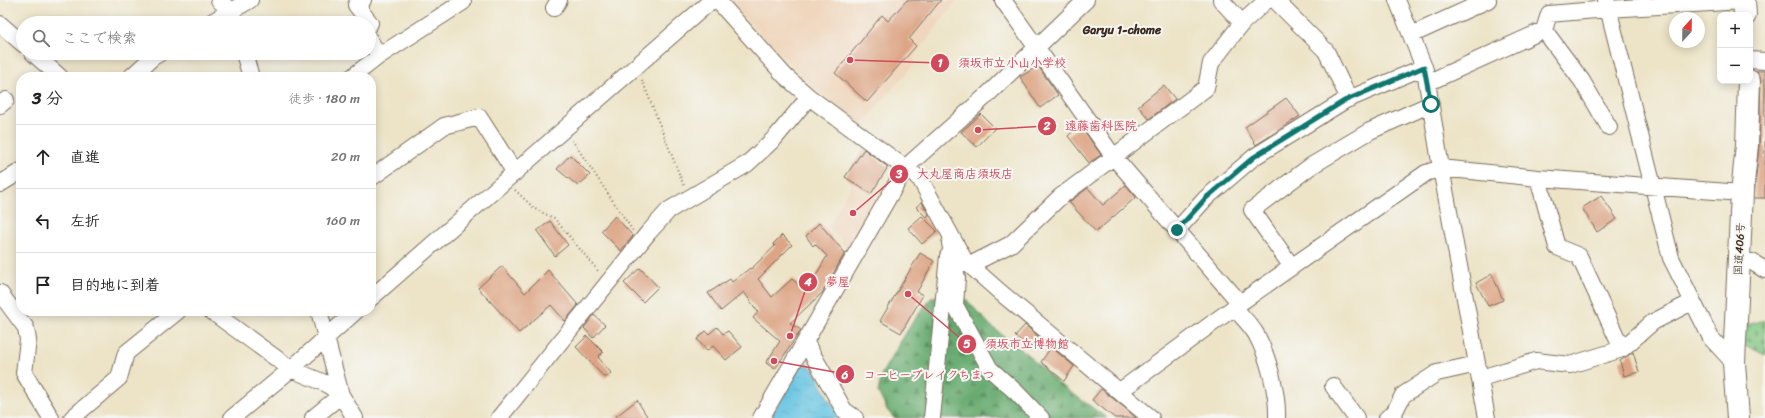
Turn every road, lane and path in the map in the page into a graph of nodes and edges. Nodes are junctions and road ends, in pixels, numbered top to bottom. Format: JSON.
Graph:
{"nodes":[{"id":1,"x":250,"y":0,"type":"edge"},
{"id":2,"x":363,"y":0,"type":"edge"},
{"id":3,"x":462,"y":0,"type":"edge"},
{"id":4,"x":712,"y":0,"type":"edge"},
{"id":5,"x":717,"y":0,"type":"edge"},
{"id":6,"x":1004,"y":0,"type":"edge"},
{"id":7,"x":1086,"y":0,"type":"edge"},
{"id":8,"x":1221,"y":0,"type":"edge"},
{"id":9,"x":1267,"y":0,"type":"edge"},
{"id":10,"x":1275,"y":0,"type":"edge"},
{"id":11,"x":1398,"y":0,"type":"edge"},
{"id":12,"x":1488,"y":0,"type":"edge"},
{"id":13,"x":1607,"y":4,"type":"edge"},
{"id":14,"x":1744,"y":5,"type":"edge"},
{"id":15,"x":1549,"y":7,"type":"edge"},
{"id":16,"x":228,"y":11,"type":"edge"},
{"id":17,"x":365,"y":16,"type":"edge"},
{"id":18,"x":1242,"y":23,"type":"junction"},
{"id":19,"x":0,"y":24,"type":"edge"},
{"id":20,"x":1544,"y":30,"type":"junction"},
{"id":21,"x":1411,"y":35,"type":"junction"},
{"id":22,"x":16,"y":38,"type":"edge"},
{"id":23,"x":1037,"y":47,"type":"junction"},
{"id":24,"x":376,"y":51,"type":"edge"},
{"id":25,"x":379,"y":56,"type":"junction"},
{"id":26,"x":376,"y":58,"type":"edge"},
{"id":27,"x":41,"y":60,"type":"edge"},
{"id":28,"x":150,"y":60,"type":"edge"},
{"id":29,"x":246,"y":60,"type":"edge"},
{"id":30,"x":374,"y":60,"type":"edge"},
{"id":31,"x":1753,"y":60,"type":"edge"},
{"id":32,"x":1765,"y":61,"type":"edge"},
{"id":33,"x":637,"y":66,"type":"junction"},
{"id":34,"x":1424,"y":67,"type":"junction"},
{"id":35,"x":54,"y":72,"type":"edge"},
{"id":36,"x":136,"y":72,"type":"edge"},
{"id":37,"x":250,"y":72,"type":"edge"},
{"id":38,"x":358,"y":72,"type":"edge"},
{"id":39,"x":1427,"y":83,"type":"junction"},
{"id":40,"x":1749,"y":84,"type":"edge"},
{"id":41,"x":810,"y":97,"type":"junction"},
{"id":42,"x":1348,"y":99,"type":"junction"},
{"id":43,"x":1431,"y":104,"type":"junction"},
{"id":44,"x":1609,"y":127,"type":"dead end"},
{"id":45,"x":565,"y":129,"type":"junction"},
{"id":46,"x":1112,"y":156,"type":"junction"},
{"id":47,"x":906,"y":168,"type":"junction"},
{"id":48,"x":1441,"y":168,"type":"junction"},
{"id":49,"x":16,"y":173,"type":"edge"},
{"id":50,"x":376,"y":174,"type":"edge"},
{"id":51,"x":510,"y":177,"type":"junction"},
{"id":52,"x":1538,"y":178,"type":"junction"},
{"id":53,"x":0,"y":184,"type":"edge"},
{"id":54,"x":1653,"y":186,"type":"junction"},
{"id":55,"x":1742,"y":193,"type":"junction"},
{"id":56,"x":688,"y":198,"type":"junction"},
{"id":57,"x":1177,"y":230,"type":"junction"},
{"id":58,"x":949,"y":236,"type":"junction"},
{"id":59,"x":640,"y":242,"type":"junction"},
{"id":60,"x":1739,"y":261,"type":"junction"},
{"id":61,"x":970,"y":265,"type":"junction"},
{"id":62,"x":1292,"y":267,"type":"junction"},
{"id":63,"x":1765,"y":270,"type":"edge"},
{"id":64,"x":608,"y":283,"type":"junction"},
{"id":65,"x":0,"y":293,"type":"edge"},
{"id":66,"x":376,"y":294,"type":"edge"},
{"id":67,"x":1692,"y":302,"type":"junction"},
{"id":68,"x":1237,"y":305,"type":"junction"},
{"id":69,"x":16,"y":315,"type":"edge"},
{"id":70,"x":17,"y":316,"type":"edge"},
{"id":71,"x":172,"y":316,"type":"edge"},
{"id":72,"x":218,"y":316,"type":"edge"},
{"id":73,"x":321,"y":316,"type":"edge"},
{"id":74,"x":350,"y":316,"type":"edge"},
{"id":75,"x":327,"y":336,"type":"junction"},
{"id":76,"x":806,"y":343,"type":"junction"},
{"id":77,"x":1622,"y":349,"type":"junction"},
{"id":78,"x":1734,"y":363,"type":"junction"},
{"id":79,"x":291,"y":369,"type":"junction"},
{"id":80,"x":1479,"y":371,"type":"junction"},
{"id":81,"x":1333,"y":386,"type":"dead end"},
{"id":82,"x":1120,"y":391,"type":"junction"},
{"id":83,"x":341,"y":395,"type":"junction"},
{"id":84,"x":51,"y":418,"type":"edge"},
{"id":85,"x":72,"y":418,"type":"edge"},
{"id":86,"x":232,"y":418,"type":"edge"},
{"id":87,"x":313,"y":418,"type":"edge"},
{"id":88,"x":355,"y":418,"type":"edge"},
{"id":89,"x":499,"y":418,"type":"edge"},
{"id":90,"x":762,"y":418,"type":"edge"},
{"id":91,"x":854,"y":418,"type":"edge"},
{"id":92,"x":932,"y":418,"type":"edge"},
{"id":93,"x":1041,"y":418,"type":"edge"},
{"id":94,"x":1151,"y":418,"type":"edge"},
{"id":95,"x":1277,"y":418,"type":"edge"},
{"id":96,"x":1356,"y":418,"type":"edge"},
{"id":97,"x":1388,"y":418,"type":"edge"},
{"id":98,"x":1487,"y":418,"type":"edge"},
{"id":99,"x":1738,"y":418,"type":"edge"}],
"edges":[{"from":1,"to":16,"type":"street"},
{"from":2,"to":17,"type":"street"},
{"from":3,"to":25,"type":"street"},
{"from":4,"to":33,"type":"street"},
{"from":5,"to":41,"type":"street"},
{"from":6,"to":23,"type":"street"},
{"from":7,"to":23,"type":"street"},
{"from":8,"to":18,"type":"street"},
{"from":9,"to":18,"type":"street"},
{"from":10,"to":42,"type":"street"},
{"from":11,"to":21,"type":"street"},
{"from":12,"to":21,"type":"street"},
{"from":13,"to":14,"type":"street"},
{"from":13,"to":15,"type":"street"},
{"from":13,"to":54,"type":"street"},
{"from":15,"to":20,"type":"street"},
{"from":18,"to":46,"type":"street"},
{"from":19,"to":22,"type":"street"},
{"from":20,"to":39,"type":"street"},
{"from":20,"to":44,"type":"street"},
{"from":21,"to":34,"type":"street"},
{"from":23,"to":46,"type":"street"},
{"from":23,"to":47,"type":"street"},
{"from":24,"to":25,"type":"street"},
{"from":25,"to":26,"type":"street"},
{"from":27,"to":35,"type":"street"},
{"from":28,"to":36,"type":"street"},
{"from":29,"to":37,"type":"street"},
{"from":30,"to":38,"type":"street"},
{"from":31,"to":32,"type":"street"},
{"from":33,"to":45,"type":"street"},
{"from":33,"to":56,"type":"path"},
{"from":34,"to":39,"type":"street"},
{"from":34,"to":42,"type":"street"},
{"from":39,"to":43,"type":"street"},
{"from":40,"to":55,"type":"highway","name":"国道406号"},
{"from":41,"to":47,"type":"street"},
{"from":41,"to":56,"type":"street"},
{"from":42,"to":57,"type":"street"},
{"from":43,"to":48,"type":"street"},
{"from":43,"to":62,"type":"street"},
{"from":45,"to":51,"type":"street"},
{"from":45,"to":59,"type":"path"},
{"from":46,"to":57,"type":"street"},
{"from":46,"to":61,"type":"street"},
{"from":47,"to":58,"type":"street"},
{"from":47,"to":76,"type":"street"},
{"from":48,"to":52,"type":"street"},
{"from":48,"to":62,"type":"street"},
{"from":48,"to":80,"type":"street"},
{"from":49,"to":53,"type":"street"},
{"from":50,"to":51,"type":"street"},
{"from":51,"to":64,"type":"path"},
{"from":51,"to":66,"type":"street"},
{"from":52,"to":54,"type":"street"},
{"from":52,"to":77,"type":"street"},
{"from":54,"to":55,"type":"street"},
{"from":54,"to":67,"type":"street"},
{"from":55,"to":60,"type":"highway","name":"国道406号"},
{"from":56,"to":59,"type":"street"},
{"from":57,"to":68,"type":"street"},
{"from":58,"to":61,"type":"street"},
{"from":58,"to":92,"type":"street"},
{"from":58,"to":93,"type":"street"},
{"from":59,"to":64,"type":"street"},
{"from":60,"to":63,"type":"street"},
{"from":60,"to":78,"type":"highway","name":"国道406号"},
{"from":61,"to":82,"type":"street"},
{"from":62,"to":68,"type":"street"},
{"from":64,"to":89,"type":"street"},
{"from":65,"to":69,"type":"street"},
{"from":67,"to":77,"type":"street"},
{"from":67,"to":78,"type":"street"},
{"from":68,"to":82,"type":"street"},
{"from":68,"to":95,"type":"street"},
{"from":70,"to":84,"type":"street"},
{"from":71,"to":85,"type":"street"},
{"from":72,"to":79,"type":"street"},
{"from":73,"to":75,"type":"street"},
{"from":74,"to":75,"type":"street"},
{"from":75,"to":79,"type":"street"},
{"from":75,"to":83,"type":"street"},
{"from":76,"to":90,"type":"street"},
{"from":76,"to":91,"type":"street"},
{"from":77,"to":80,"type":"street"},
{"from":78,"to":99,"type":"highway","name":"国道406号"},
{"from":79,"to":83,"type":"street"},
{"from":79,"to":86,"type":"street"},
{"from":80,"to":97,"type":"street"},
{"from":80,"to":98,"type":"street"},
{"from":81,"to":96,"type":"street"},
{"from":82,"to":94,"type":"street"},
{"from":83,"to":87,"type":"street"},
{"from":83,"to":88,"type":"street"}]}
